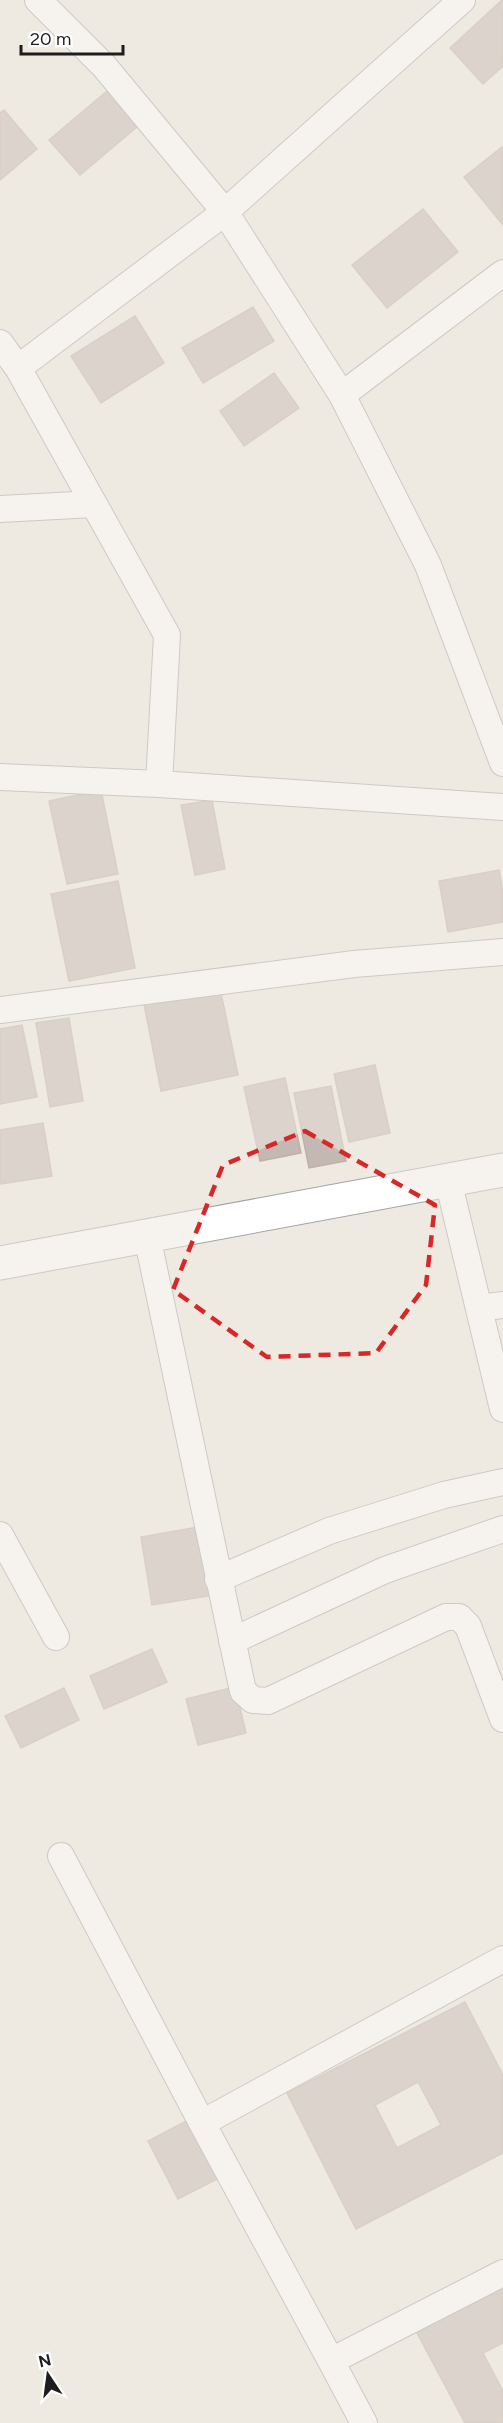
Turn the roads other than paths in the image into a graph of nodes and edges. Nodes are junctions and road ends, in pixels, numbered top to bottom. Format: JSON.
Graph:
{"nodes":[{"id":1,"x":38,"y":0,"type":"edge"},
{"id":2,"x":462,"y":0,"type":"edge"},
{"id":3,"x":225,"y":212,"type":"junction"},
{"id":4,"x":503,"y":273,"type":"edge"},
{"id":5,"x":0,"y":343,"type":"edge"},
{"id":6,"x":18,"y":368,"type":"junction"},
{"id":7,"x":342,"y":395,"type":"junction"},
{"id":8,"x":94,"y":504,"type":"junction"},
{"id":9,"x":0,"y":509,"type":"edge"},
{"id":10,"x":503,"y":763,"type":"edge"},
{"id":11,"x":0,"y":777,"type":"edge"},
{"id":12,"x":159,"y":784,"type":"junction"},
{"id":13,"x":503,"y":807,"type":"edge"},
{"id":14,"x":503,"y":952,"type":"edge"},
{"id":15,"x":0,"y":1010,"type":"edge"},
{"id":16,"x":503,"y":1170,"type":"edge"},
{"id":17,"x":448,"y":1180,"type":"junction"},
{"id":18,"x":147,"y":1236,"type":"junction"},
{"id":19,"x":0,"y":1263,"type":"edge"},
{"id":20,"x":491,"y":1307,"type":"edge"},
{"id":21,"x":503,"y":1409,"type":"edge"},
{"id":22,"x":503,"y":1482,"type":"edge"},
{"id":23,"x":503,"y":1529,"type":"edge"},
{"id":24,"x":0,"y":1535,"type":"edge"},
{"id":25,"x":218,"y":1579,"type":"junction"},
{"id":26,"x":56,"y":1637,"type":"dead end"},
{"id":27,"x":232,"y":1641,"type":"junction"},
{"id":28,"x":503,"y":1719,"type":"edge"},
{"id":29,"x":61,"y":1856,"type":"dead end"},
{"id":30,"x":503,"y":1959,"type":"edge"},
{"id":31,"x":202,"y":2123,"type":"junction"},
{"id":32,"x":503,"y":2273,"type":"edge"},
{"id":33,"x":331,"y":2361,"type":"junction"},
{"id":34,"x":364,"y":2423,"type":"edge"}],
"edges":[{"from":1,"to":3,"type":"street"},
{"from":2,"to":3,"type":"street"},
{"from":3,"to":6,"type":"street"},
{"from":3,"to":7,"type":"street"},
{"from":4,"to":7,"type":"street"},
{"from":5,"to":6,"type":"street"},
{"from":6,"to":8,"type":"street"},
{"from":7,"to":10,"type":"street"},
{"from":8,"to":9,"type":"street"},
{"from":8,"to":12,"type":"street"},
{"from":11,"to":12,"type":"street"},
{"from":12,"to":13,"type":"street"},
{"from":14,"to":15,"type":"street"},
{"from":16,"to":17,"type":"street"},
{"from":17,"to":18,"type":"street"},
{"from":17,"to":20,"type":"street"},
{"from":18,"to":19,"type":"street"},
{"from":18,"to":25,"type":"street"},
{"from":20,"to":21,"type":"street"},
{"from":22,"to":25,"type":"street"},
{"from":23,"to":27,"type":"street"},
{"from":24,"to":26,"type":"street"},
{"from":25,"to":27,"type":"street"},
{"from":27,"to":28,"type":"street"},
{"from":29,"to":31,"type":"street"},
{"from":30,"to":31,"type":"street"},
{"from":31,"to":33,"type":"street"},
{"from":32,"to":33,"type":"street"},
{"from":33,"to":34,"type":"street"}]}
